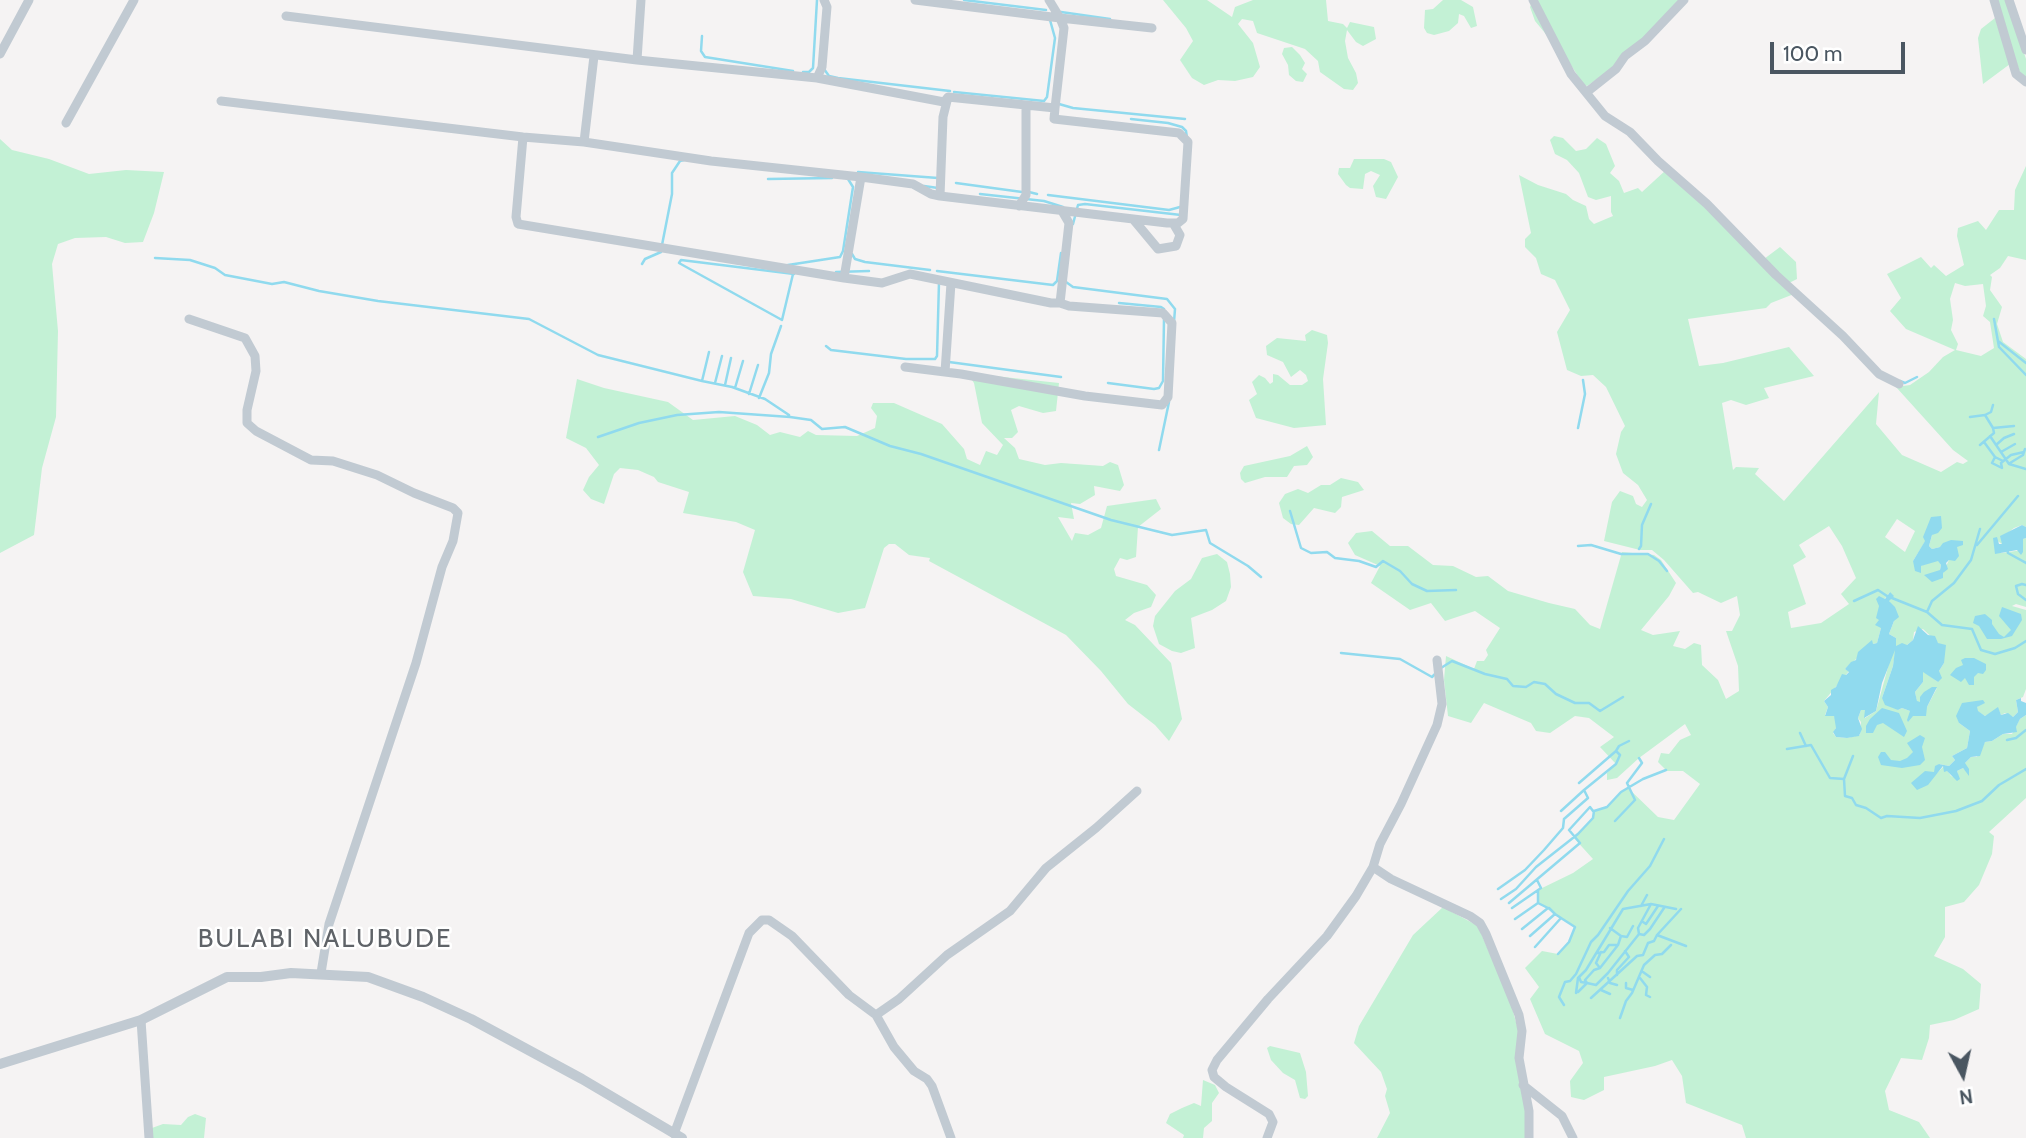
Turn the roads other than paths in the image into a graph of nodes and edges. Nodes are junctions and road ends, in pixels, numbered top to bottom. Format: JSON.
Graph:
{"nodes":[{"id":1,"x":29,"y":0,"type":"edge"},
{"id":2,"x":134,"y":0,"type":"edge"},
{"id":3,"x":641,"y":0,"type":"edge"},
{"id":4,"x":824,"y":0,"type":"edge"},
{"id":5,"x":915,"y":0,"type":"edge"},
{"id":6,"x":1049,"y":0,"type":"edge"},
{"id":7,"x":1533,"y":0,"type":"edge"},
{"id":8,"x":1684,"y":0,"type":"edge"},
{"id":9,"x":1994,"y":0,"type":"edge"},
{"id":10,"x":2009,"y":0,"type":"edge"},
{"id":11,"x":951,"y":2,"type":"edge"},
{"id":12,"x":286,"y":16,"type":"dead end"},
{"id":13,"x":1060,"y":18,"type":"junction"},
{"id":14,"x":1152,"y":28,"type":"dead end"},
{"id":15,"x":2026,"y":50,"type":"edge"},
{"id":16,"x":0,"y":54,"type":"edge"},
{"id":17,"x":594,"y":56,"type":"junction"},
{"id":18,"x":638,"y":60,"type":"junction"},
{"id":19,"x":817,"y":78,"type":"junction"},
{"id":20,"x":2026,"y":82,"type":"edge"},
{"id":21,"x":1587,"y":93,"type":"junction"},
{"id":22,"x":948,"y":97,"type":"junction"},
{"id":23,"x":221,"y":101,"type":"dead end"},
{"id":24,"x":1026,"y":107,"type":"junction"},
{"id":25,"x":1055,"y":108,"type":"junction"},
{"id":26,"x":66,"y":123,"type":"dead end"},
{"id":27,"x":523,"y":137,"type":"junction"},
{"id":28,"x":584,"y":142,"type":"junction"},
{"id":29,"x":861,"y":177,"type":"junction"},
{"id":30,"x":940,"y":196,"type":"junction"},
{"id":31,"x":1019,"y":206,"type":"junction"},
{"id":32,"x":1062,"y":211,"type":"junction"},
{"id":33,"x":1078,"y":213,"type":"junction"},
{"id":34,"x":1133,"y":219,"type":"junction"},
{"id":35,"x":1069,"y":223,"type":"junction"},
{"id":36,"x":1172,"y":223,"type":"junction"},
{"id":37,"x":844,"y":278,"type":"junction"},
{"id":38,"x":951,"y":283,"type":"junction"},
{"id":39,"x":1060,"y":303,"type":"junction"},
{"id":40,"x":189,"y":318,"type":"dead end"},
{"id":41,"x":905,"y":367,"type":"dead end"},
{"id":42,"x":945,"y":372,"type":"junction"},
{"id":43,"x":1899,"y":384,"type":"dead end"},
{"id":44,"x":1437,"y":660,"type":"dead end"},
{"id":45,"x":1137,"y":790,"type":"dead end"},
{"id":46,"x":1373,"y":867,"type":"junction"},
{"id":47,"x":321,"y":973,"type":"junction"},
{"id":48,"x":876,"y":1015,"type":"junction"},
{"id":49,"x":141,"y":1020,"type":"junction"},
{"id":50,"x":0,"y":1064,"type":"edge"},
{"id":51,"x":1523,"y":1085,"type":"junction"},
{"id":52,"x":678,"y":1136,"type":"edge"},
{"id":53,"x":149,"y":1138,"type":"edge"},
{"id":54,"x":951,"y":1138,"type":"edge"},
{"id":55,"x":1268,"y":1138,"type":"edge"},
{"id":56,"x":1529,"y":1138,"type":"edge"},
{"id":57,"x":1573,"y":1138,"type":"edge"}],
"edges":[{"from":1,"to":16,"type":"street"},
{"from":2,"to":26,"type":"street"},
{"from":3,"to":18,"type":"street"},
{"from":4,"to":19,"type":"street"},
{"from":5,"to":11,"type":"street"},
{"from":6,"to":13,"type":"street"},
{"from":7,"to":21,"type":"street"},
{"from":8,"to":21,"type":"street"},
{"from":9,"to":20,"type":"street"},
{"from":10,"to":15,"type":"street"},
{"from":11,"to":13,"type":"street"},
{"from":12,"to":17,"type":"street"},
{"from":13,"to":14,"type":"street"},
{"from":13,"to":25,"type":"street"},
{"from":17,"to":18,"type":"street"},
{"from":17,"to":28,"type":"street"},
{"from":18,"to":19,"type":"street"},
{"from":19,"to":22,"type":"street"},
{"from":21,"to":43,"type":"street"},
{"from":22,"to":24,"type":"street"},
{"from":22,"to":30,"type":"street"},
{"from":23,"to":27,"type":"street"},
{"from":24,"to":25,"type":"street"},
{"from":24,"to":31,"type":"street"},
{"from":25,"to":36,"type":"street"},
{"from":27,"to":28,"type":"street"},
{"from":27,"to":37,"type":"street"},
{"from":28,"to":29,"type":"street"},
{"from":29,"to":30,"type":"street"},
{"from":29,"to":37,"type":"street"},
{"from":30,"to":31,"type":"street"},
{"from":31,"to":32,"type":"street"},
{"from":32,"to":33,"type":"street"},
{"from":32,"to":35,"type":"street"},
{"from":33,"to":34,"type":"street"},
{"from":33,"to":35,"type":"street"},
{"from":34,"to":36,"type":"street"},
{"from":34,"to":36,"type":"street"},
{"from":35,"to":39,"type":"street"},
{"from":37,"to":38,"type":"street"},
{"from":38,"to":39,"type":"street"},
{"from":38,"to":42,"type":"street"},
{"from":39,"to":42,"type":"street"},
{"from":40,"to":47,"type":"street"},
{"from":41,"to":42,"type":"street"},
{"from":44,"to":46,"type":"street"},
{"from":45,"to":48,"type":"street"},
{"from":46,"to":51,"type":"street"},
{"from":46,"to":55,"type":"street"},
{"from":47,"to":49,"type":"street"},
{"from":47,"to":52,"type":"street"},
{"from":48,"to":52,"type":"street"},
{"from":48,"to":54,"type":"street"},
{"from":49,"to":50,"type":"street"},
{"from":49,"to":53,"type":"street"},
{"from":51,"to":56,"type":"street"},
{"from":51,"to":57,"type":"street"}]}
